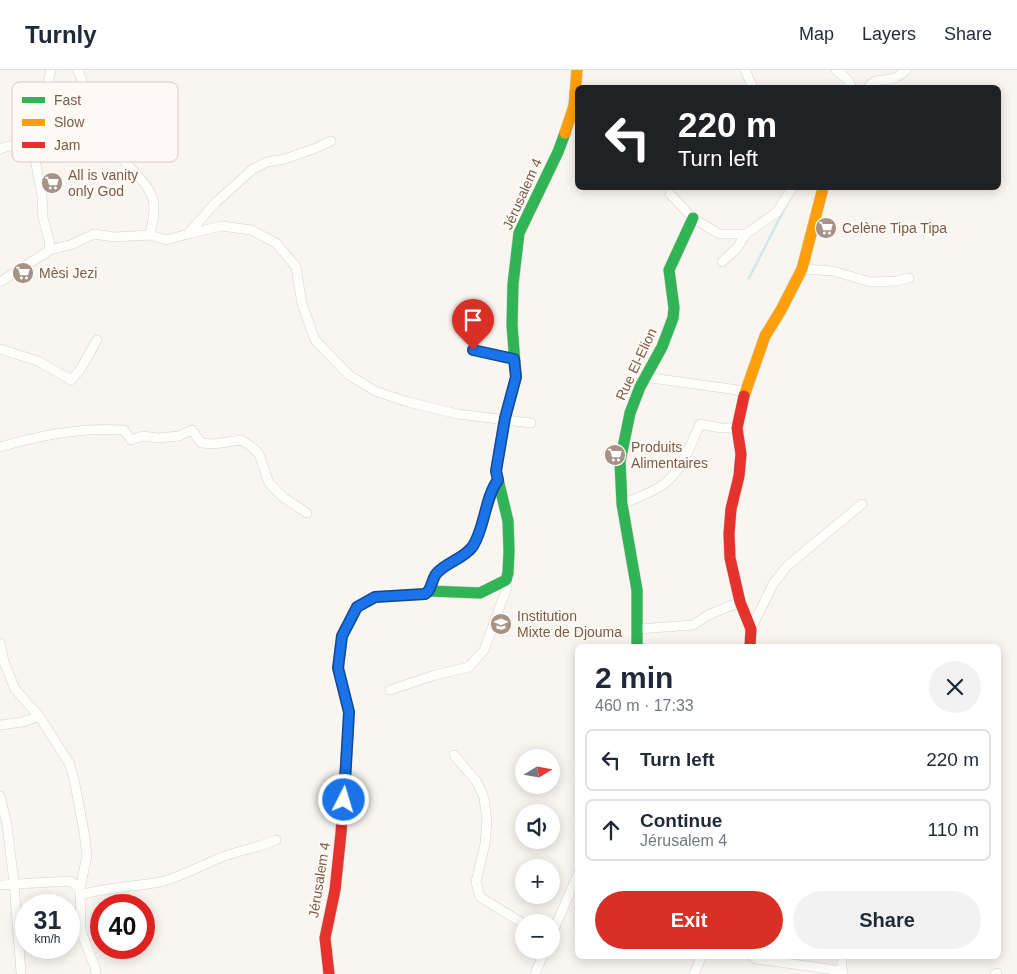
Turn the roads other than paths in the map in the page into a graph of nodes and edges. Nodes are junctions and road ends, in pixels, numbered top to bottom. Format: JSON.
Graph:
{"nodes":[{"id":1,"x":78,"y":70,"type":"edge"},
{"id":2,"x":577,"y":70,"type":"edge"},
{"id":3,"x":745,"y":70,"type":"edge"},
{"id":4,"x":836,"y":70,"type":"edge"},
{"id":5,"x":906,"y":70,"type":"edge"},
{"id":6,"x":83,"y":82,"type":"edge"},
{"id":7,"x":576,"y":85,"type":"edge"},
{"id":8,"x":752,"y":85,"type":"edge"},
{"id":9,"x":850,"y":85,"type":"edge"},
{"id":10,"x":871,"y":85,"type":"edge"},
{"id":11,"x":575,"y":94,"type":"edge"},
{"id":12,"x":331,"y":141,"type":"dead end"},
{"id":13,"x":12,"y":145,"type":"edge"},
{"id":14,"x":0,"y":149,"type":"edge"},
{"id":15,"x":36,"y":162,"type":"edge"},
{"id":16,"x":126,"y":162,"type":"edge"},
{"id":17,"x":791,"y":190,"type":"edge"},
{"id":18,"x":822,"y":190,"type":"edge"},
{"id":19,"x":670,"y":194,"type":"dead end"},
{"id":20,"x":693,"y":218,"type":"junction"},
{"id":21,"x":188,"y":234,"type":"junction"},
{"id":22,"x":746,"y":234,"type":"junction"},
{"id":23,"x":150,"y":235,"type":"junction"},
{"id":24,"x":50,"y":250,"type":"junction"},
{"id":25,"x":722,"y":262,"type":"dead end"},
{"id":26,"x":802,"y":269,"type":"junction"},
{"id":27,"x":909,"y":278,"type":"dead end"},
{"id":28,"x":0,"y":282,"type":"edge"},
{"id":29,"x":97,"y":340,"type":"dead end"},
{"id":30,"x":0,"y":349,"type":"edge"},
{"id":31,"x":473,"y":350,"type":"dead end"},
{"id":32,"x":514,"y":359,"type":"junction"},
{"id":33,"x":644,"y":377,"type":"junction"},
{"id":34,"x":745,"y":391,"type":"junction"},
{"id":35,"x":505,"y":418,"type":"junction"},
{"id":36,"x":531,"y":423,"type":"dead end"},
{"id":37,"x":737,"y":428,"type":"junction"},
{"id":38,"x":0,"y":447,"type":"edge"},
{"id":39,"x":498,"y":480,"type":"junction"},
{"id":40,"x":622,"y":504,"type":"junction"},
{"id":41,"x":862,"y":504,"type":"dead end"},
{"id":42,"x":307,"y":513,"type":"dead end"},
{"id":43,"x":506,"y":580,"type":"junction"},
{"id":44,"x":429,"y":591,"type":"junction"},
{"id":45,"x":740,"y":602,"type":"junction"},
{"id":46,"x":638,"y":629,"type":"junction"},
{"id":47,"x":751,"y":629,"type":"junction"},
{"id":48,"x":0,"y":643,"type":"edge"},
{"id":49,"x":637,"y":644,"type":"edge"},
{"id":50,"x":750,"y":644,"type":"edge"},
{"id":51,"x":390,"y":690,"type":"dead end"},
{"id":52,"x":39,"y":716,"type":"junction"},
{"id":53,"x":0,"y":725,"type":"edge"},
{"id":54,"x":454,"y":755,"type":"dead end"},
{"id":55,"x":0,"y":797,"type":"edge"},
{"id":56,"x":276,"y":840,"type":"dead end"},
{"id":57,"x":575,"y":881,"type":"edge"},
{"id":58,"x":14,"y":883,"type":"junction"},
{"id":59,"x":0,"y":885,"type":"edge"},
{"id":60,"x":80,"y":891,"type":"junction"},
{"id":61,"x":560,"y":915,"type":"edge"},
{"id":62,"x":515,"y":918,"type":"edge"},
{"id":63,"x":541,"y":959,"type":"edge"},
{"id":64,"x":701,"y":959,"type":"edge"},
{"id":65,"x":756,"y":959,"type":"edge"},
{"id":66,"x":842,"y":959,"type":"edge"},
{"id":67,"x":21,"y":972,"type":"dead end"},
{"id":68,"x":843,"y":973,"type":"edge"},
{"id":69,"x":96,"y":974,"type":"edge"},
{"id":70,"x":329,"y":974,"type":"edge"},
{"id":71,"x":535,"y":974,"type":"edge"},
{"id":72,"x":694,"y":974,"type":"edge"}],
"edges":[{"from":1,"to":6,"type":"street"},
{"from":2,"to":7,"type":"street","name":"Jérusalem 4"},
{"from":3,"to":8,"type":"street"},
{"from":4,"to":9,"type":"street"},
{"from":5,"to":10,"type":"street"},
{"from":11,"to":32,"type":"street","name":"Jérusalem 4"},
{"from":12,"to":21,"type":"street"},
{"from":13,"to":14,"type":"street"},
{"from":15,"to":24,"type":"street"},
{"from":16,"to":23,"type":"street"},
{"from":17,"to":22,"type":"street"},
{"from":18,"to":26,"type":"street"},
{"from":19,"to":20,"type":"street"},
{"from":20,"to":22,"type":"street"},
{"from":20,"to":33,"type":"street","name":"Rue El-Elion"},
{"from":21,"to":23,"type":"street"},
{"from":21,"to":35,"type":"street"},
{"from":22,"to":25,"type":"street"},
{"from":23,"to":24,"type":"street"},
{"from":24,"to":28,"type":"street"},
{"from":26,"to":27,"type":"street"},
{"from":26,"to":34,"type":"street"},
{"from":29,"to":30,"type":"street"},
{"from":31,"to":32,"type":"street"},
{"from":32,"to":35,"type":"street","name":"Jérusalem 4"},
{"from":33,"to":34,"type":"street"},
{"from":33,"to":40,"type":"street","name":"Rue El-Elion"},
{"from":34,"to":37,"type":"street"},
{"from":35,"to":36,"type":"street"},
{"from":35,"to":39,"type":"street","name":"Jérusalem 4"},
{"from":37,"to":40,"type":"street"},
{"from":37,"to":45,"type":"street"},
{"from":38,"to":42,"type":"street"},
{"from":39,"to":43,"type":"street","name":"Jérusalem 4"},
{"from":39,"to":44,"type":"street"},
{"from":40,"to":46,"type":"street","name":"Rue El-Elion"},
{"from":41,"to":47,"type":"street"},
{"from":43,"to":44,"type":"street","name":"Jérusalem 4"},
{"from":43,"to":51,"type":"street"},
{"from":44,"to":70,"type":"street","name":"Jérusalem 4"},
{"from":45,"to":46,"type":"street"},
{"from":45,"to":47,"type":"street"},
{"from":46,"to":49,"type":"street","name":"Rue El-Elion"},
{"from":47,"to":50,"type":"street"},
{"from":48,"to":52,"type":"street"},
{"from":52,"to":53,"type":"street"},
{"from":52,"to":60,"type":"street"},
{"from":54,"to":62,"type":"street"},
{"from":55,"to":58,"type":"street"},
{"from":56,"to":60,"type":"street"},
{"from":57,"to":61,"type":"street"},
{"from":58,"to":59,"type":"street"},
{"from":58,"to":60,"type":"street"},
{"from":58,"to":67,"type":"street"},
{"from":60,"to":69,"type":"street"},
{"from":63,"to":71,"type":"street"},
{"from":64,"to":72,"type":"street"},
{"from":65,"to":68,"type":"street"},
{"from":66,"to":68,"type":"street"}]}
